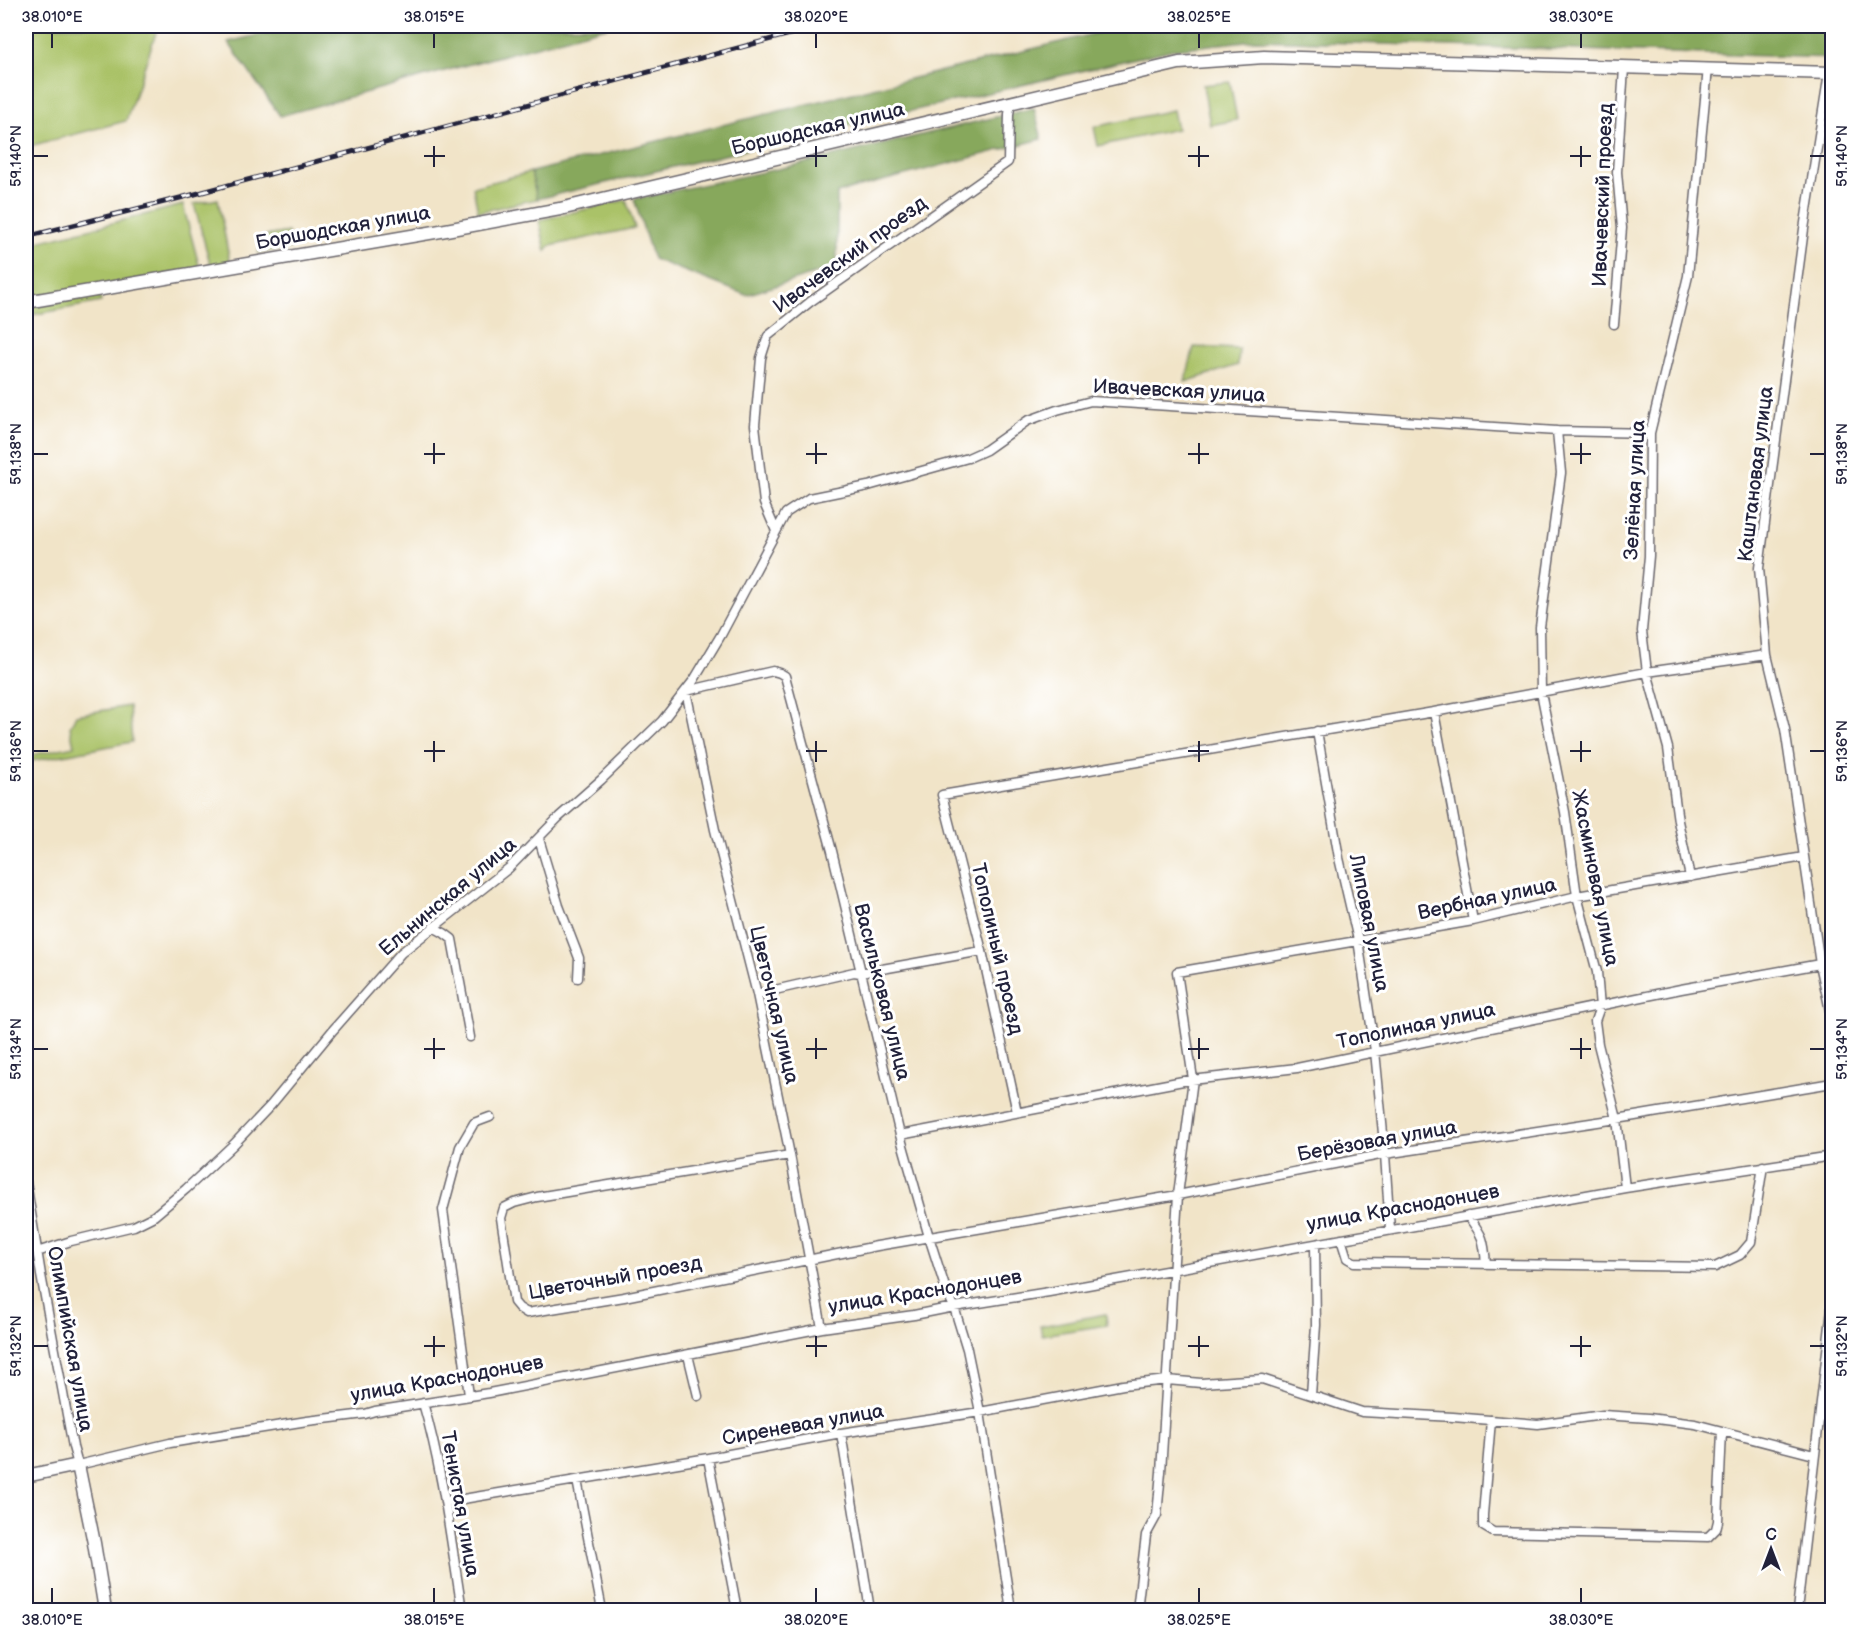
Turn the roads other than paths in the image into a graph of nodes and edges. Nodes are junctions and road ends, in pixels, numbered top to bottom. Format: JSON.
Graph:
{"nodes":[{"id":1,"x":1624,"y":68,"type":"junction"},
{"id":2,"x":1708,"y":68,"type":"junction"},
{"id":3,"x":1831,"y":73,"type":"edge"},
{"id":4,"x":1011,"y":103,"type":"junction"},
{"id":5,"x":26,"y":302,"type":"edge"},
{"id":6,"x":1614,"y":324,"type":"dead end"},
{"id":7,"x":1557,"y":430,"type":"junction"},
{"id":8,"x":1650,"y":433,"type":"junction"},
{"id":9,"x":786,"y":513,"type":"joint"},
{"id":10,"x":776,"y":531,"type":"junction"},
{"id":11,"x":1767,"y":655,"type":"junction"},
{"id":12,"x":1647,"y":672,"type":"junction"},
{"id":13,"x":686,"y":691,"type":"junction"},
{"id":14,"x":1541,"y":692,"type":"junction"},
{"id":15,"x":1434,"y":712,"type":"junction"},
{"id":16,"x":1317,"y":731,"type":"junction"},
{"id":17,"x":539,"y":839,"type":"junction"},
{"id":18,"x":1804,"y":857,"type":"junction"},
{"id":19,"x":1690,"y":876,"type":"junction"},
{"id":20,"x":1577,"y":896,"type":"junction"},
{"id":21,"x":1473,"y":921,"type":"junction"},
{"id":22,"x":433,"y":927,"type":"junction"},
{"id":23,"x":1358,"y":940,"type":"junction"},
{"id":24,"x":981,"y":951,"type":"junction"},
{"id":25,"x":1820,"y":964,"type":"junction"},
{"id":26,"x":860,"y":973,"type":"junction"},
{"id":27,"x":578,"y":978,"type":"dead end"},
{"id":28,"x":756,"y":994,"type":"junction"},
{"id":29,"x":1600,"y":1007,"type":"junction"},
{"id":30,"x":1833,"y":1020,"type":"edge"},
{"id":31,"x":470,"y":1037,"type":"dead end"},
{"id":32,"x":1375,"y":1052,"type":"junction"},
{"id":33,"x":1193,"y":1079,"type":"junction"},
{"id":34,"x":1833,"y":1083,"type":"edge"},
{"id":35,"x":1017,"y":1112,"type":"junction"},
{"id":36,"x":490,"y":1117,"type":"dead end"},
{"id":37,"x":1617,"y":1119,"type":"junction"},
{"id":38,"x":900,"y":1135,"type":"junction"},
{"id":39,"x":1385,"y":1154,"type":"junction"},
{"id":40,"x":790,"y":1155,"type":"junction"},
{"id":41,"x":1833,"y":1156,"type":"edge"},
{"id":42,"x":1763,"y":1166,"type":"junction"},
{"id":43,"x":26,"y":1182,"type":"edge"},
{"id":44,"x":1625,"y":1188,"type":"junction"},
{"id":45,"x":1178,"y":1196,"type":"junction"},
{"id":46,"x":1468,"y":1216,"type":"junction"},
{"id":47,"x":1390,"y":1230,"type":"junction"},
{"id":48,"x":929,"y":1237,"type":"junction"},
{"id":49,"x":1341,"y":1239,"type":"junction"},
{"id":50,"x":1315,"y":1244,"type":"junction"},
{"id":51,"x":37,"y":1252,"type":"junction"},
{"id":52,"x":810,"y":1258,"type":"junction"},
{"id":53,"x":1486,"y":1264,"type":"junction"},
{"id":54,"x":1173,"y":1270,"type":"junction"},
{"id":55,"x":954,"y":1307,"type":"junction"},
{"id":56,"x":1833,"y":1308,"type":"edge"},
{"id":57,"x":822,"y":1328,"type":"junction"},
{"id":58,"x":688,"y":1355,"type":"junction"},
{"id":59,"x":1167,"y":1380,"type":"junction"},
{"id":60,"x":469,"y":1395,"type":"junction"},
{"id":61,"x":1311,"y":1395,"type":"junction"},
{"id":62,"x":698,"y":1396,"type":"dead end"},
{"id":63,"x":423,"y":1403,"type":"junction"},
{"id":64,"x":980,"y":1412,"type":"junction"},
{"id":65,"x":1491,"y":1420,"type":"junction"},
{"id":66,"x":1722,"y":1431,"type":"junction"},
{"id":67,"x":841,"y":1433,"type":"junction"},
{"id":68,"x":1814,"y":1455,"type":"junction"},
{"id":69,"x":708,"y":1458,"type":"junction"},
{"id":70,"x":78,"y":1466,"type":"junction"},
{"id":71,"x":26,"y":1476,"type":"edge"},
{"id":72,"x":577,"y":1480,"type":"junction"},
{"id":73,"x":445,"y":1502,"type":"junction"},
{"id":74,"x":105,"y":1611,"type":"edge"},
{"id":75,"x":462,"y":1611,"type":"edge"},
{"id":76,"x":602,"y":1611,"type":"edge"},
{"id":77,"x":737,"y":1611,"type":"edge"},
{"id":78,"x":870,"y":1611,"type":"edge"},
{"id":79,"x":1011,"y":1611,"type":"edge"},
{"id":80,"x":1137,"y":1611,"type":"edge"},
{"id":81,"x":1797,"y":1611,"type":"edge"}],
"edges":[{"from":1,"to":2,"type":"street","name":"Боршодская улица"},
{"from":1,"to":4,"type":"street","name":"Боршодская улица"},
{"from":1,"to":6,"type":"street","name":"Ивачевский проезд"},
{"from":2,"to":3,"type":"street","name":"Боршодская улица"},
{"from":2,"to":8,"type":"street","name":"Зелёная улица"},
{"from":3,"to":11,"type":"street","name":"Каштановая улица"},
{"from":4,"to":5,"type":"street","name":"Боршодская улица"},
{"from":4,"to":10,"type":"street","name":"Ивачевский проезд"},
{"from":7,"to":8,"type":"street","name":"Ивачевская улица"},
{"from":7,"to":9,"type":"street","name":"Ивачевская улица"},
{"from":7,"to":14,"type":"street","name":"Жасминовая улица"},
{"from":8,"to":12,"type":"street","name":"Зелёная улица"},
{"from":9,"to":10,"type":"street","name":"Ельнинская улица"},
{"from":10,"to":13,"type":"street","name":"Ельнинская улица"},
{"from":11,"to":12,"type":"street"},
{"from":11,"to":18,"type":"street","name":"Каштановая улица"},
{"from":12,"to":14,"type":"street"},
{"from":12,"to":19,"type":"street","name":"Зелёная улица"},
{"from":13,"to":17,"type":"street","name":"Ельнинская улица"},
{"from":13,"to":26,"type":"street","name":"Васильковая улица"},
{"from":13,"to":28,"type":"street","name":"Цветочная улица"},
{"from":14,"to":15,"type":"street"},
{"from":14,"to":20,"type":"street","name":"Жасминовая улица"},
{"from":15,"to":16,"type":"street"},
{"from":15,"to":21,"type":"street"},
{"from":16,"to":23,"type":"street","name":"Липовая улица"},
{"from":16,"to":24,"type":"street","name":"Тополиный проезд"},
{"from":17,"to":22,"type":"street","name":"Ельнинская улица"},
{"from":17,"to":27,"type":"street"},
{"from":18,"to":19,"type":"street","name":"Вербная улица"},
{"from":18,"to":25,"type":"street","name":"Каштановая улица"},
{"from":19,"to":20,"type":"street","name":"Вербная улица"},
{"from":20,"to":21,"type":"street","name":"Вербная улица"},
{"from":20,"to":29,"type":"street","name":"Жасминовая улица"},
{"from":21,"to":23,"type":"street","name":"Вербная улица"},
{"from":22,"to":31,"type":"street"},
{"from":22,"to":51,"type":"street","name":"Ельнинская улица"},
{"from":23,"to":32,"type":"street","name":"Липовая улица"},
{"from":23,"to":33,"type":"street","name":"Вербная улица"},
{"from":24,"to":26,"type":"street"},
{"from":24,"to":35,"type":"street","name":"Тополиный проезд"},
{"from":25,"to":29,"type":"street","name":"Тополиная улица"},
{"from":25,"to":30,"type":"street","name":"Каштановая улица"},
{"from":26,"to":28,"type":"street"},
{"from":26,"to":38,"type":"street","name":"Васильковая улица"},
{"from":28,"to":40,"type":"street","name":"Цветочная улица"},
{"from":29,"to":32,"type":"street","name":"Тополиная улица"},
{"from":29,"to":37,"type":"street","name":"Жасминовая улица"},
{"from":32,"to":33,"type":"street","name":"Тополиная улица"},
{"from":32,"to":39,"type":"street","name":"Липовая улица"},
{"from":33,"to":35,"type":"street","name":"Тополиная улица"},
{"from":33,"to":45,"type":"street"},
{"from":34,"to":37,"type":"street","name":"Берёзовая улица"},
{"from":35,"to":38,"type":"street","name":"Тополиная улица"},
{"from":36,"to":60,"type":"street"},
{"from":37,"to":39,"type":"street","name":"Берёзовая улица"},
{"from":37,"to":44,"type":"street","name":"Жасминовая улица"},
{"from":38,"to":48,"type":"street","name":"Васильковая улица"},
{"from":39,"to":45,"type":"street","name":"Берёзовая улица"},
{"from":39,"to":47,"type":"street","name":"Липовая улица"},
{"from":40,"to":52,"type":"street","name":"Цветочная улица"},
{"from":40,"to":52,"type":"street","name":"Цветочный проезд"},
{"from":41,"to":42,"type":"street","name":"улица Краснодонцев"},
{"from":42,"to":44,"type":"street","name":"улица Краснодонцев"},
{"from":42,"to":53,"type":"street"},
{"from":43,"to":51,"type":"street","name":"Олимпийская улица"},
{"from":44,"to":46,"type":"street","name":"улица Краснодонцев"},
{"from":45,"to":48,"type":"street","name":"Берёзовая улица"},
{"from":45,"to":54,"type":"street"},
{"from":46,"to":47,"type":"street","name":"улица Краснодонцев"},
{"from":46,"to":53,"type":"street"},
{"from":47,"to":49,"type":"street","name":"улица Краснодонцев"},
{"from":48,"to":52,"type":"street","name":"Цветочный проезд"},
{"from":48,"to":55,"type":"street","name":"Васильковая улица"},
{"from":49,"to":50,"type":"street","name":"улица Краснодонцев"},
{"from":49,"to":53,"type":"street"},
{"from":50,"to":54,"type":"street","name":"улица Краснодонцев"},
{"from":50,"to":61,"type":"street"},
{"from":51,"to":70,"type":"street","name":"Олимпийская улица"},
{"from":52,"to":57,"type":"street","name":"Цветочная улица"},
{"from":54,"to":55,"type":"street","name":"улица Краснодонцев"},
{"from":54,"to":59,"type":"street"},
{"from":55,"to":57,"type":"street","name":"улица Краснодонцев"},
{"from":55,"to":64,"type":"street","name":"Васильковая улица"},
{"from":56,"to":68,"type":"street"},
{"from":57,"to":58,"type":"street","name":"улица Краснодонцев"},
{"from":58,"to":60,"type":"street","name":"улица Краснодонцев"},
{"from":58,"to":62,"type":"street"},
{"from":59,"to":61,"type":"street","name":"Сиреневая улица"},
{"from":59,"to":64,"type":"street","name":"Сиреневая улица"},
{"from":59,"to":80,"type":"street"},
{"from":60,"to":63,"type":"street","name":"улица Краснодонцев"},
{"from":61,"to":65,"type":"street","name":"Сиреневая улица"},
{"from":63,"to":70,"type":"street","name":"улица Краснодонцев"},
{"from":63,"to":73,"type":"street","name":"Тенистая улица"},
{"from":64,"to":67,"type":"street","name":"Сиреневая улица"},
{"from":64,"to":79,"type":"street","name":"Васильковая улица"},
{"from":65,"to":66,"type":"street","name":"Сиреневая улица"},
{"from":65,"to":66,"type":"street"},
{"from":66,"to":68,"type":"street","name":"Сиреневая улица"},
{"from":67,"to":69,"type":"street","name":"Сиреневая улица"},
{"from":67,"to":78,"type":"street"},
{"from":68,"to":81,"type":"street"},
{"from":69,"to":72,"type":"street","name":"Сиреневая улица"},
{"from":69,"to":77,"type":"street"},
{"from":70,"to":71,"type":"street","name":"улица Краснодонцев"},
{"from":70,"to":74,"type":"street"},
{"from":72,"to":73,"type":"street","name":"Сиреневая улица"},
{"from":72,"to":76,"type":"street"},
{"from":73,"to":75,"type":"street","name":"Тенистая улица"}]}
